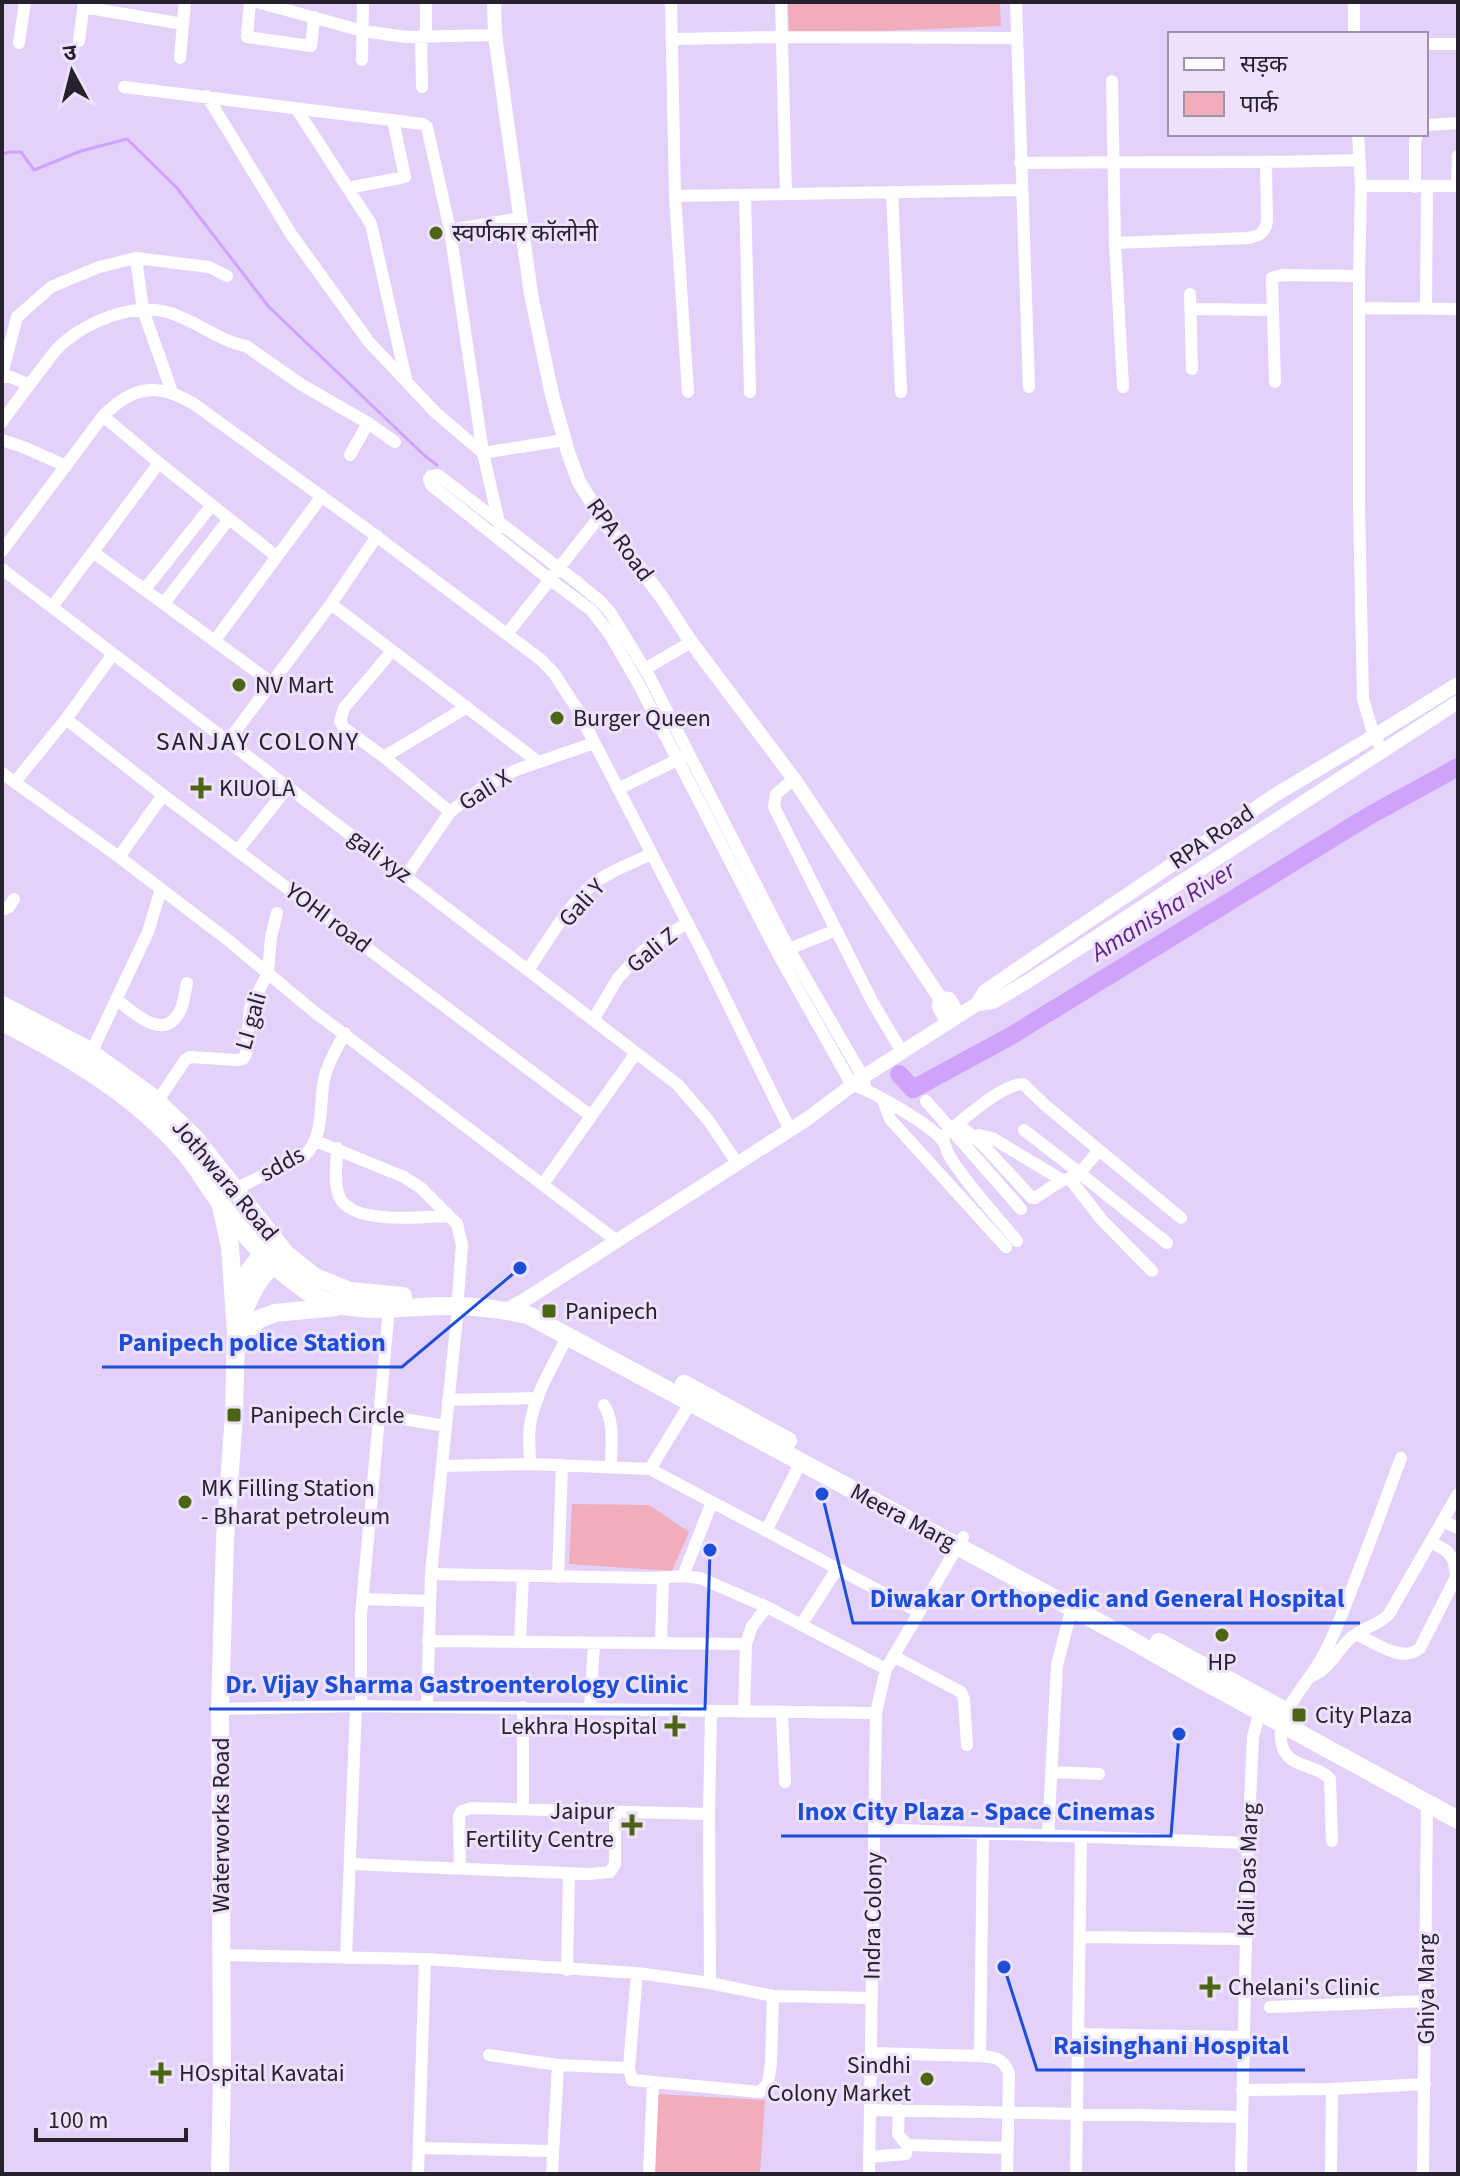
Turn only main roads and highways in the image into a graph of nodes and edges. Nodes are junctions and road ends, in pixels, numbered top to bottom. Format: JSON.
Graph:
{"nodes":[{"id":1,"x":2,"y":1005,"type":"edge"},
{"id":2,"x":2,"y":1022,"type":"edge"},
{"id":3,"x":219,"y":1201,"type":"junction"},
{"id":4,"x":274,"y":1253,"type":"junction"},
{"id":5,"x":234,"y":1298,"type":"junction"},
{"id":6,"x":458,"y":1302,"type":"junction"},
{"id":7,"x":515,"y":1305,"type":"junction"},
{"id":8,"x":350,"y":1307,"type":"junction"},
{"id":9,"x":236,"y":1337,"type":"junction"},
{"id":10,"x":960,"y":1542,"type":"junction"},
{"id":11,"x":1262,"y":1705,"type":"junction"},
{"id":12,"x":1284,"y":1717,"type":"junction"},
{"id":13,"x":1458,"y":1806,"type":"edge"},
{"id":14,"x":1458,"y":1820,"type":"edge"},
{"id":15,"x":220,"y":2174,"type":"edge"}],
"edges":[{"from":1,"to":4,"type":"main road","name":"Jothwara Road"},
{"from":2,"to":3,"type":"main road","name":"Jothwara Road"},
{"from":3,"to":4,"type":"main road","name":"Meera Marg"},
{"from":3,"to":5,"type":"main road"},
{"from":4,"to":5,"type":"main road"},
{"from":4,"to":6,"type":"main road","name":"Meera Marg"},
{"from":4,"to":8,"type":"main road","name":"Meera Marg"},
{"from":4,"to":9,"type":"main road"},
{"from":5,"to":9,"type":"main road"},
{"from":6,"to":7,"type":"main road","name":"Meera Marg"},
{"from":6,"to":8,"type":"main road","name":"Meera Marg"},
{"from":7,"to":10,"type":"main road","name":"Meera Marg"},
{"from":7,"to":10,"type":"main road","name":"Meera Marg"},
{"from":8,"to":9,"type":"main road"},
{"from":9,"to":15,"type":"main road","name":"Waterworks Road"},
{"from":10,"to":11,"type":"main road","name":"Meera Marg"},
{"from":10,"to":11,"type":"main road","name":"Meera Marg"},
{"from":11,"to":12,"type":"main road","name":"Meera Marg"},
{"from":12,"to":13,"type":"main road","name":"Meera Marg"},
{"from":12,"to":14,"type":"main road","name":"Meera Marg"}]}
